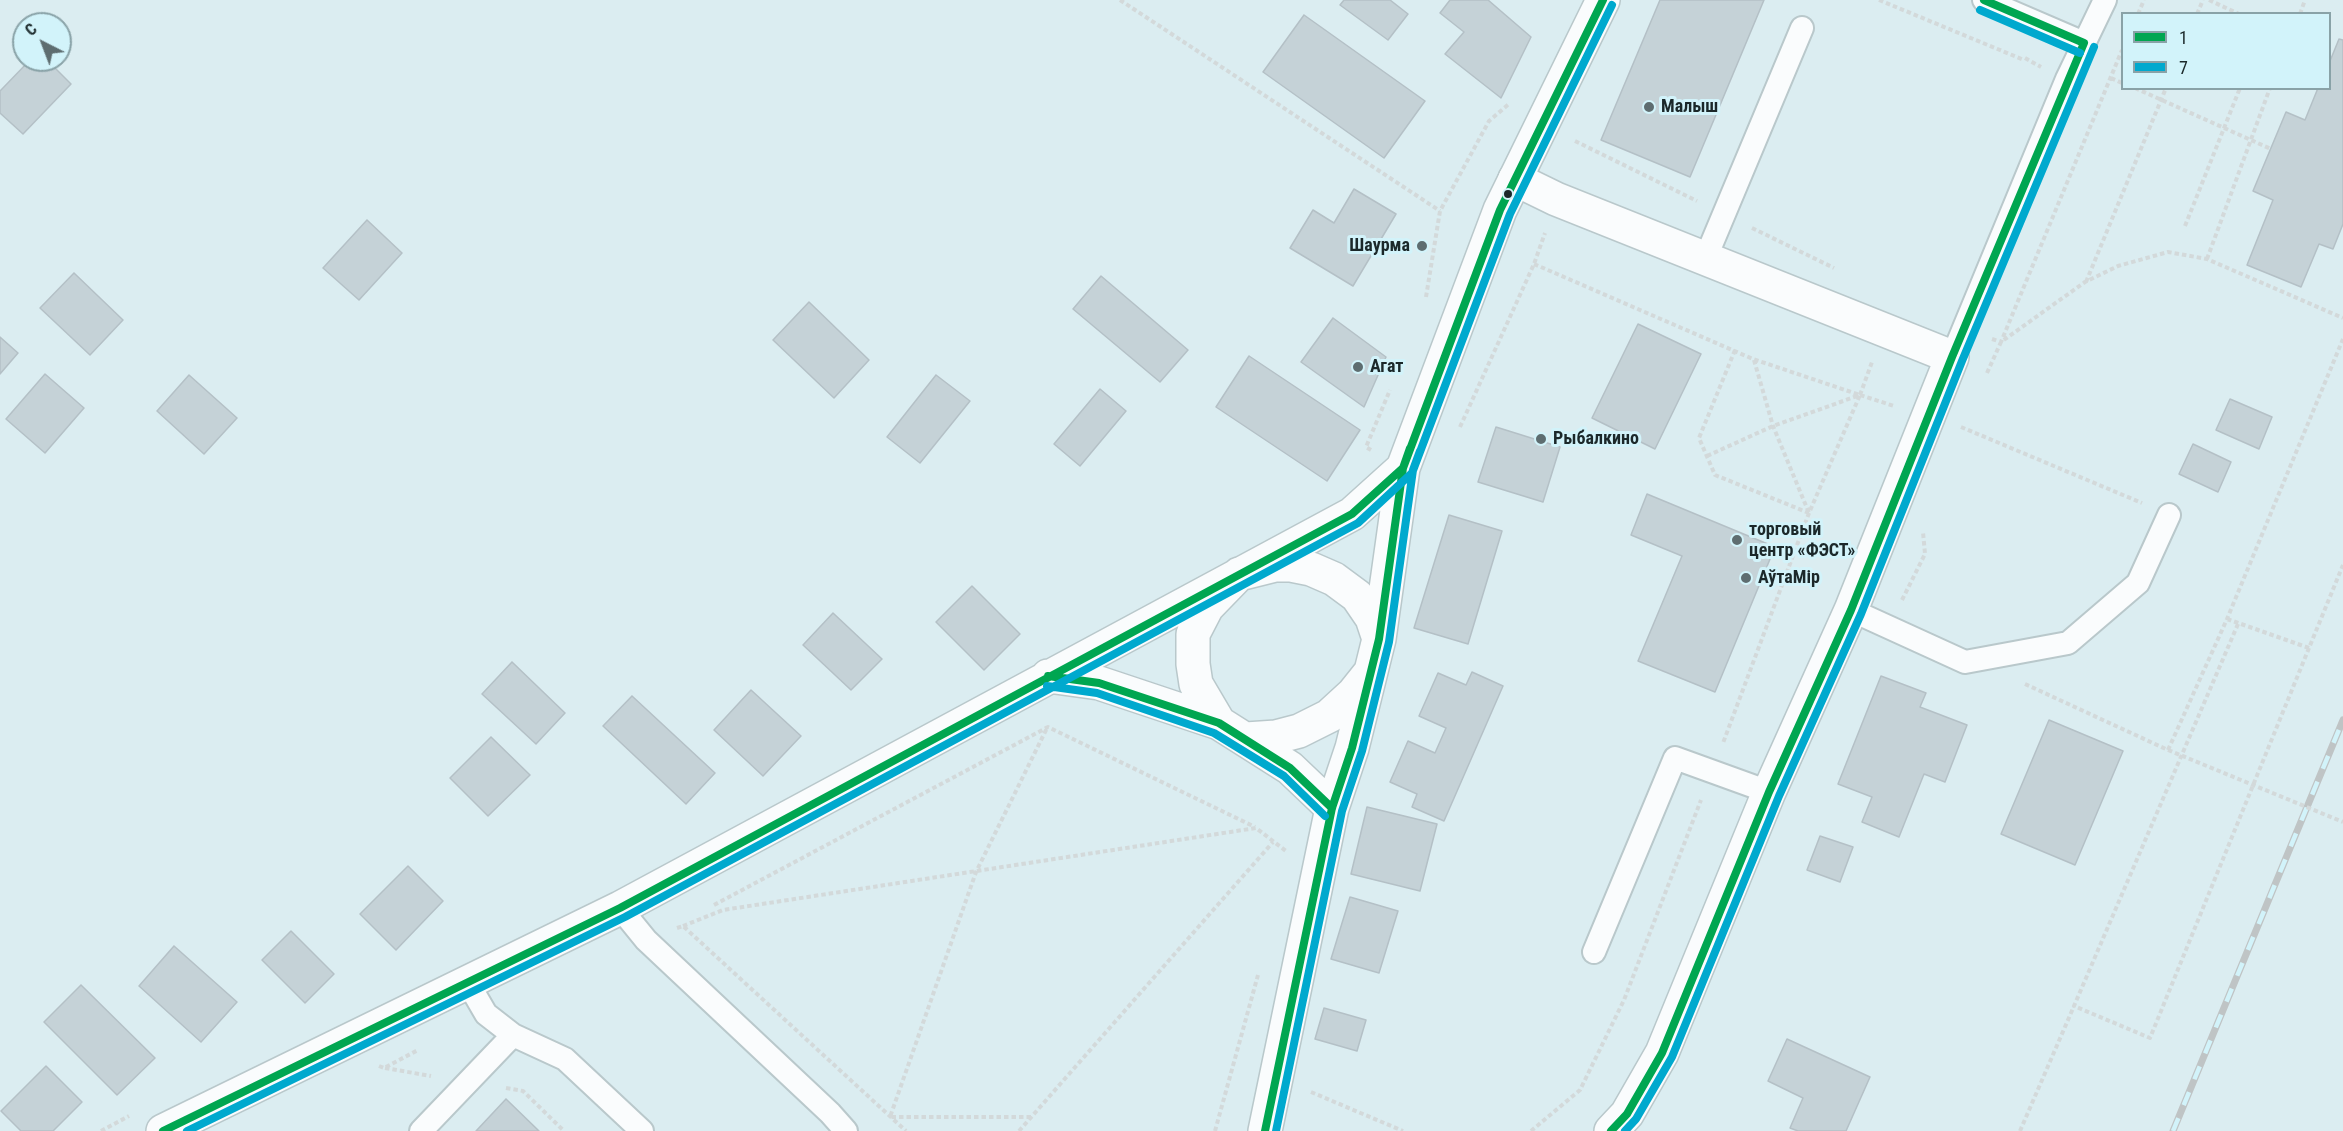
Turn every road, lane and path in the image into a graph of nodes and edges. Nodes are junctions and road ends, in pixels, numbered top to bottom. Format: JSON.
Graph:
{"nodes":[{"id":1,"x":1120,"y":0,"type":"edge"},
{"id":2,"x":1603,"y":0,"type":"edge"},
{"id":3,"x":1879,"y":0,"type":"edge"},
{"id":4,"x":1984,"y":0,"type":"edge"},
{"id":5,"x":2105,"y":0,"type":"edge"},
{"id":6,"x":2209,"y":0,"type":"edge"},
{"id":7,"x":2235,"y":12,"type":"edge"},
{"id":8,"x":1802,"y":28,"type":"dead end"},
{"id":9,"x":2084,"y":43,"type":"junction"},
{"id":10,"x":2024,"y":60,"type":"dead end"},
{"id":11,"x":2111,"y":78,"type":"dead end"},
{"id":12,"x":2121,"y":83,"type":"edge"},
{"id":13,"x":2139,"y":90,"type":"edge"},
{"id":14,"x":2165,"y":90,"type":"edge"},
{"id":15,"x":2239,"y":90,"type":"edge"},
{"id":16,"x":2269,"y":90,"type":"edge"},
{"id":17,"x":2161,"y":100,"type":"junction"},
{"id":18,"x":2224,"y":128,"type":"junction"},
{"id":19,"x":2250,"y":140,"type":"junction"},
{"id":20,"x":2271,"y":149,"type":"dead end"},
{"id":21,"x":1515,"y":179,"type":"junction"},
{"id":22,"x":1440,"y":211,"type":"dead end"},
{"id":23,"x":2185,"y":226,"type":"dead end"},
{"id":24,"x":1706,"y":257,"type":"junction"},
{"id":25,"x":2207,"y":258,"type":"junction"},
{"id":26,"x":1534,"y":264,"type":"dead end"},
{"id":27,"x":2085,"y":282,"type":"junction"},
{"id":28,"x":2343,"y":318,"type":"edge"},
{"id":29,"x":2343,"y":339,"type":"edge"},
{"id":30,"x":1735,"y":350,"type":"junction"},
{"id":31,"x":1952,"y":357,"type":"junction"},
{"id":32,"x":1754,"y":359,"type":"junction"},
{"id":33,"x":1987,"y":374,"type":"dead end"},
{"id":34,"x":1860,"y":395,"type":"junction"},
{"id":35,"x":1968,"y":417,"type":"dead end"},
{"id":36,"x":1773,"y":426,"type":"junction"},
{"id":37,"x":1963,"y":428,"type":"junction"},
{"id":38,"x":1958,"y":438,"type":"dead end"},
{"id":39,"x":1707,"y":456,"type":"junction"},
{"id":40,"x":1403,"y":468,"type":"junction"},
{"id":41,"x":1809,"y":513,"type":"junction"},
{"id":42,"x":2169,"y":515,"type":"joint"},
{"id":43,"x":1923,"y":521,"type":"dead end"},
{"id":44,"x":2343,"y":565,"type":"edge"},
{"id":45,"x":1239,"y":574,"type":"junction"},
{"id":46,"x":1900,"y":603,"type":"dead end"},
{"id":47,"x":1851,"y":610,"type":"junction"},
{"id":48,"x":2227,"y":619,"type":"junction"},
{"id":49,"x":2238,"y":624,"type":"junction"},
{"id":50,"x":1379,"y":639,"type":"junction"},
{"id":51,"x":2309,"y":648,"type":"junction"},
{"id":52,"x":1985,"y":659,"type":"junction"},
{"id":53,"x":1372,"y":671,"type":"junction"},
{"id":54,"x":1048,"y":676,"type":"junction"},
{"id":55,"x":1048,"y":727,"type":"junction"},
{"id":56,"x":1232,"y":731,"type":"junction"},
{"id":57,"x":2168,"y":750,"type":"junction"},
{"id":58,"x":1712,"y":771,"type":"junction"},
{"id":59,"x":1769,"y":792,"type":"junction"},
{"id":60,"x":1332,"y":808,"type":"junction"},
{"id":61,"x":2343,"y":822,"type":"edge"},
{"id":62,"x":1256,"y":828,"type":"junction"},
{"id":63,"x":1273,"y":842,"type":"junction"},
{"id":64,"x":1286,"y":862,"type":"dead end"},
{"id":65,"x":976,"y":872,"type":"junction"},
{"id":66,"x":714,"y":905,"type":"dead end"},
{"id":67,"x":620,"y":908,"type":"junction"},
{"id":68,"x":682,"y":926,"type":"junction"},
{"id":69,"x":646,"y":940,"type":"junction"},
{"id":70,"x":1594,"y":952,"type":"dead end"},
{"id":71,"x":468,"y":983,"type":"junction"},
{"id":72,"x":2074,"y":1006,"type":"junction"},
{"id":73,"x":513,"y":1035,"type":"junction"},
{"id":74,"x":351,"y":1041,"type":"junction"},
{"id":75,"x":425,"y":1046,"type":"dead end"},
{"id":76,"x":1302,"y":1088,"type":"dead end"},
{"id":77,"x":890,"y":1117,"type":"junction"},
{"id":78,"x":1031,"y":1117,"type":"junction"},
{"id":79,"x":163,"y":1131,"type":"edge"},
{"id":80,"x":421,"y":1131,"type":"edge"},
{"id":81,"x":642,"y":1131,"type":"edge"},
{"id":82,"x":846,"y":1131,"type":"edge"},
{"id":83,"x":906,"y":1131,"type":"edge"},
{"id":84,"x":1019,"y":1131,"type":"edge"},
{"id":85,"x":1264,"y":1131,"type":"edge"},
{"id":86,"x":1403,"y":1131,"type":"edge"},
{"id":87,"x":1531,"y":1131,"type":"edge"},
{"id":88,"x":1611,"y":1131,"type":"edge"},
{"id":89,"x":2020,"y":1131,"type":"edge"}],
"edges":[{"from":1,"to":22,"type":"path"},
{"from":2,"to":21,"type":"street"},
{"from":3,"to":10,"type":"path"},
{"from":4,"to":9,"type":"lane"},
{"from":5,"to":9,"type":"lane"},
{"from":6,"to":7,"type":"path"},
{"from":8,"to":24,"type":"lane"},
{"from":9,"to":31,"type":"lane"},
{"from":11,"to":12,"type":"path"},
{"from":13,"to":17,"type":"path"},
{"from":14,"to":17,"type":"path"},
{"from":15,"to":18,"type":"path"},
{"from":16,"to":19,"type":"path"},
{"from":17,"to":18,"type":"path"},
{"from":17,"to":27,"type":"path"},
{"from":18,"to":19,"type":"path"},
{"from":18,"to":23,"type":"path"},
{"from":19,"to":20,"type":"path"},
{"from":19,"to":25,"type":"path"},
{"from":21,"to":24,"type":"street"},
{"from":21,"to":40,"type":"street"},
{"from":24,"to":31,"type":"street"},
{"from":25,"to":27,"type":"path"},
{"from":25,"to":28,"type":"path"},
{"from":26,"to":30,"type":"path"},
{"from":27,"to":33,"type":"path"},
{"from":29,"to":48,"type":"path"},
{"from":30,"to":32,"type":"path"},
{"from":30,"to":39,"type":"path"},
{"from":31,"to":47,"type":"street"},
{"from":32,"to":34,"type":"path"},
{"from":32,"to":36,"type":"path"},
{"from":34,"to":36,"type":"path"},
{"from":34,"to":41,"type":"path"},
{"from":35,"to":37,"type":"path"},
{"from":36,"to":39,"type":"path"},
{"from":36,"to":41,"type":"path"},
{"from":37,"to":38,"type":"path"},
{"from":37,"to":42,"type":"path"},
{"from":39,"to":41,"type":"path"},
{"from":40,"to":45,"type":"street"},
{"from":40,"to":50,"type":"street"},
{"from":41,"to":58,"type":"path"},
{"from":42,"to":52,"type":"lane"},
{"from":43,"to":46,"type":"path"},
{"from":44,"to":51,"type":"path"},
{"from":45,"to":50,"type":"street"},
{"from":45,"to":54,"type":"street"},
{"from":45,"to":56,"type":"street"},
{"from":47,"to":52,"type":"lane"},
{"from":47,"to":59,"type":"street"},
{"from":48,"to":49,"type":"path"},
{"from":48,"to":57,"type":"path"},
{"from":49,"to":51,"type":"path"},
{"from":49,"to":72,"type":"path"},
{"from":50,"to":53,"type":"street"},
{"from":51,"to":72,"type":"path"},
{"from":52,"to":57,"type":"path"},
{"from":53,"to":56,"type":"street"},
{"from":53,"to":60,"type":"street"},
{"from":54,"to":56,"type":"street"},
{"from":54,"to":67,"type":"street"},
{"from":55,"to":62,"type":"path"},
{"from":55,"to":65,"type":"path"},
{"from":55,"to":66,"type":"path"},
{"from":56,"to":60,"type":"street"},
{"from":57,"to":61,"type":"path","bridge":true},
{"from":58,"to":59,"type":"lane"},
{"from":58,"to":70,"type":"lane"},
{"from":58,"to":87,"type":"path"},
{"from":59,"to":88,"type":"street"},
{"from":60,"to":85,"type":"street"},
{"from":62,"to":63,"type":"path"},
{"from":62,"to":65,"type":"path"},
{"from":63,"to":64,"type":"path"},
{"from":63,"to":78,"type":"path"},
{"from":65,"to":68,"type":"path"},
{"from":65,"to":77,"type":"path"},
{"from":67,"to":69,"type":"lane"},
{"from":67,"to":71,"type":"street"},
{"from":68,"to":69,"type":"path"},
{"from":68,"to":77,"type":"path"},
{"from":69,"to":82,"type":"lane"},
{"from":71,"to":73,"type":"lane"},
{"from":71,"to":74,"type":"street"},
{"from":72,"to":89,"type":"path"},
{"from":73,"to":80,"type":"lane"},
{"from":73,"to":81,"type":"lane"},
{"from":74,"to":75,"type":"path"},
{"from":74,"to":79,"type":"street"},
{"from":76,"to":86,"type":"path"},
{"from":77,"to":78,"type":"path"},
{"from":77,"to":83,"type":"path"},
{"from":78,"to":84,"type":"path"}]}
